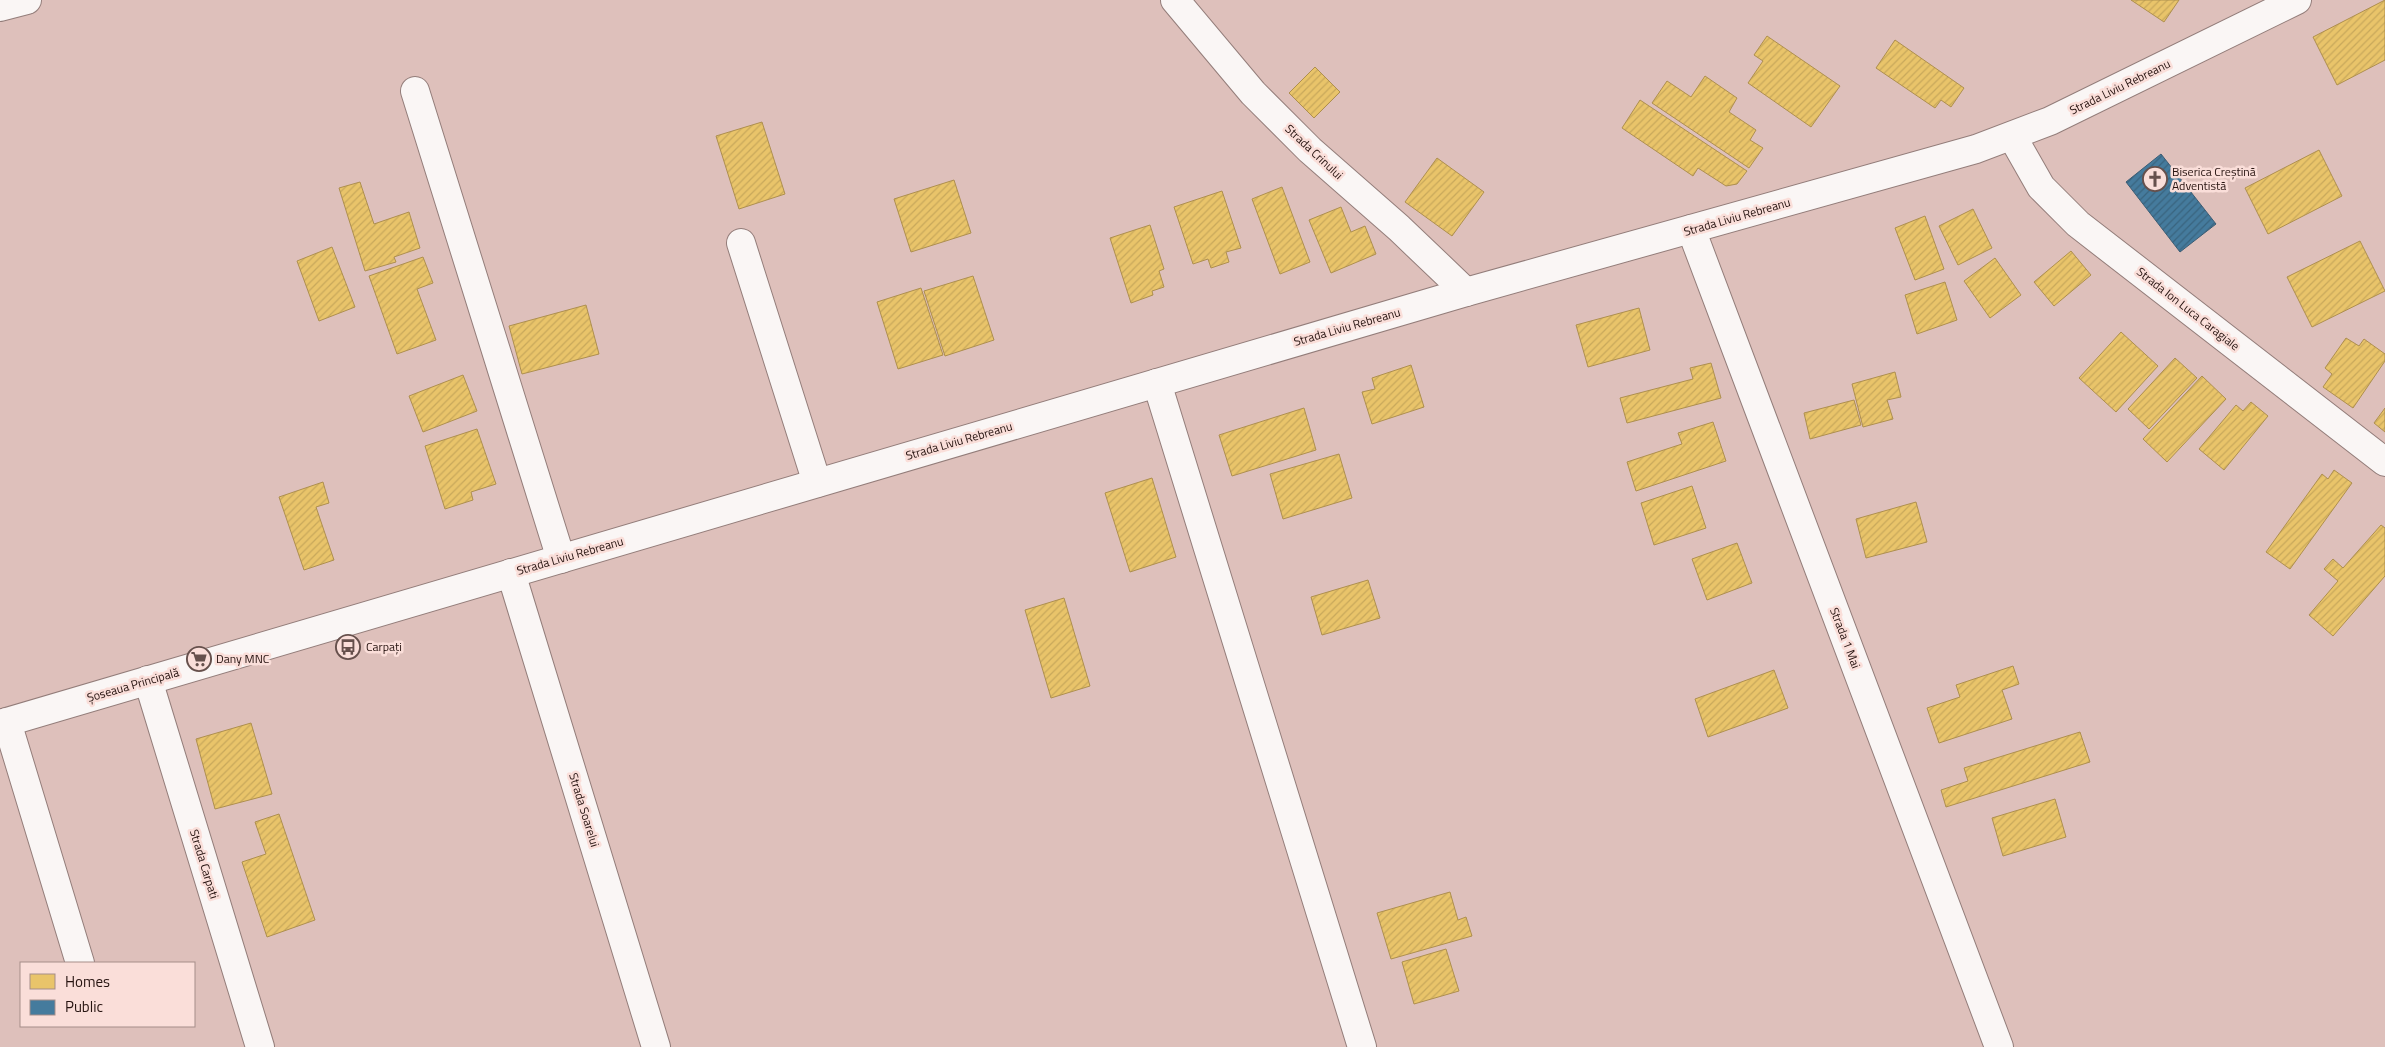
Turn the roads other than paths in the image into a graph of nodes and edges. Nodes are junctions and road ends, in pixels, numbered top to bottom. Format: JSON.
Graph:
{"nodes":[{"id":1,"x":27,"y":0,"type":"edge"},
{"id":2,"x":1175,"y":0,"type":"edge"},
{"id":3,"x":2297,"y":0,"type":"edge"},
{"id":4,"x":0,"y":7,"type":"edge"},
{"id":5,"x":415,"y":91,"type":"dead end"},
{"id":6,"x":2012,"y":136,"type":"junction"},
{"id":7,"x":1691,"y":230,"type":"junction"},
{"id":8,"x":741,"y":243,"type":"dead end"},
{"id":9,"x":1466,"y":292,"type":"junction"},
{"id":10,"x":1158,"y":383,"type":"junction"},
{"id":11,"x":2385,"y":462,"type":"edge"},
{"id":12,"x":817,"y":483,"type":"junction"},
{"id":13,"x":561,"y":559,"type":"junction"},
{"id":14,"x":511,"y":573,"type":"junction"},
{"id":15,"x":381,"y":612,"type":"joint"},
{"id":16,"x":148,"y":680,"type":"junction"},
{"id":17,"x":4,"y":723,"type":"edge"},
{"id":18,"x":80,"y":962,"type":"edge"},
{"id":19,"x":260,"y":1047,"type":"edge"},
{"id":20,"x":656,"y":1047,"type":"edge"},
{"id":21,"x":1362,"y":1047,"type":"edge"},
{"id":22,"x":1999,"y":1047,"type":"edge"}],
"edges":[{"from":1,"to":4,"type":"street"},
{"from":2,"to":9,"type":"street","name":"Strada Crinului"},
{"from":3,"to":6,"type":"street","name":"Strada Liviu Rebreanu"},
{"from":5,"to":13,"type":"street"},
{"from":6,"to":7,"type":"street","name":"Strada Liviu Rebreanu"},
{"from":6,"to":11,"type":"street","name":"Strada Ion Luca Caragiale"},
{"from":7,"to":9,"type":"street","name":"Strada Liviu Rebreanu"},
{"from":7,"to":22,"type":"street","name":"Strada 1 Mai"},
{"from":8,"to":12,"type":"street"},
{"from":9,"to":10,"type":"street","name":"Strada Liviu Rebreanu"},
{"from":10,"to":12,"type":"street","name":"Strada Liviu Rebreanu"},
{"from":10,"to":21,"type":"street"},
{"from":12,"to":13,"type":"street","name":"Strada Liviu Rebreanu"},
{"from":13,"to":14,"type":"street","name":"Strada Liviu Rebreanu"},
{"from":14,"to":15,"type":"street","name":"Strada Liviu Rebreanu"},
{"from":14,"to":20,"type":"street","name":"Strada Soarelui"},
{"from":15,"to":16,"type":"street","name":"Șoseaua Principală"},
{"from":16,"to":17,"type":"street","name":"Șoseaua Principală"},
{"from":16,"to":19,"type":"street","name":"Strada Carpati"},
{"from":17,"to":18,"type":"street"}]}
